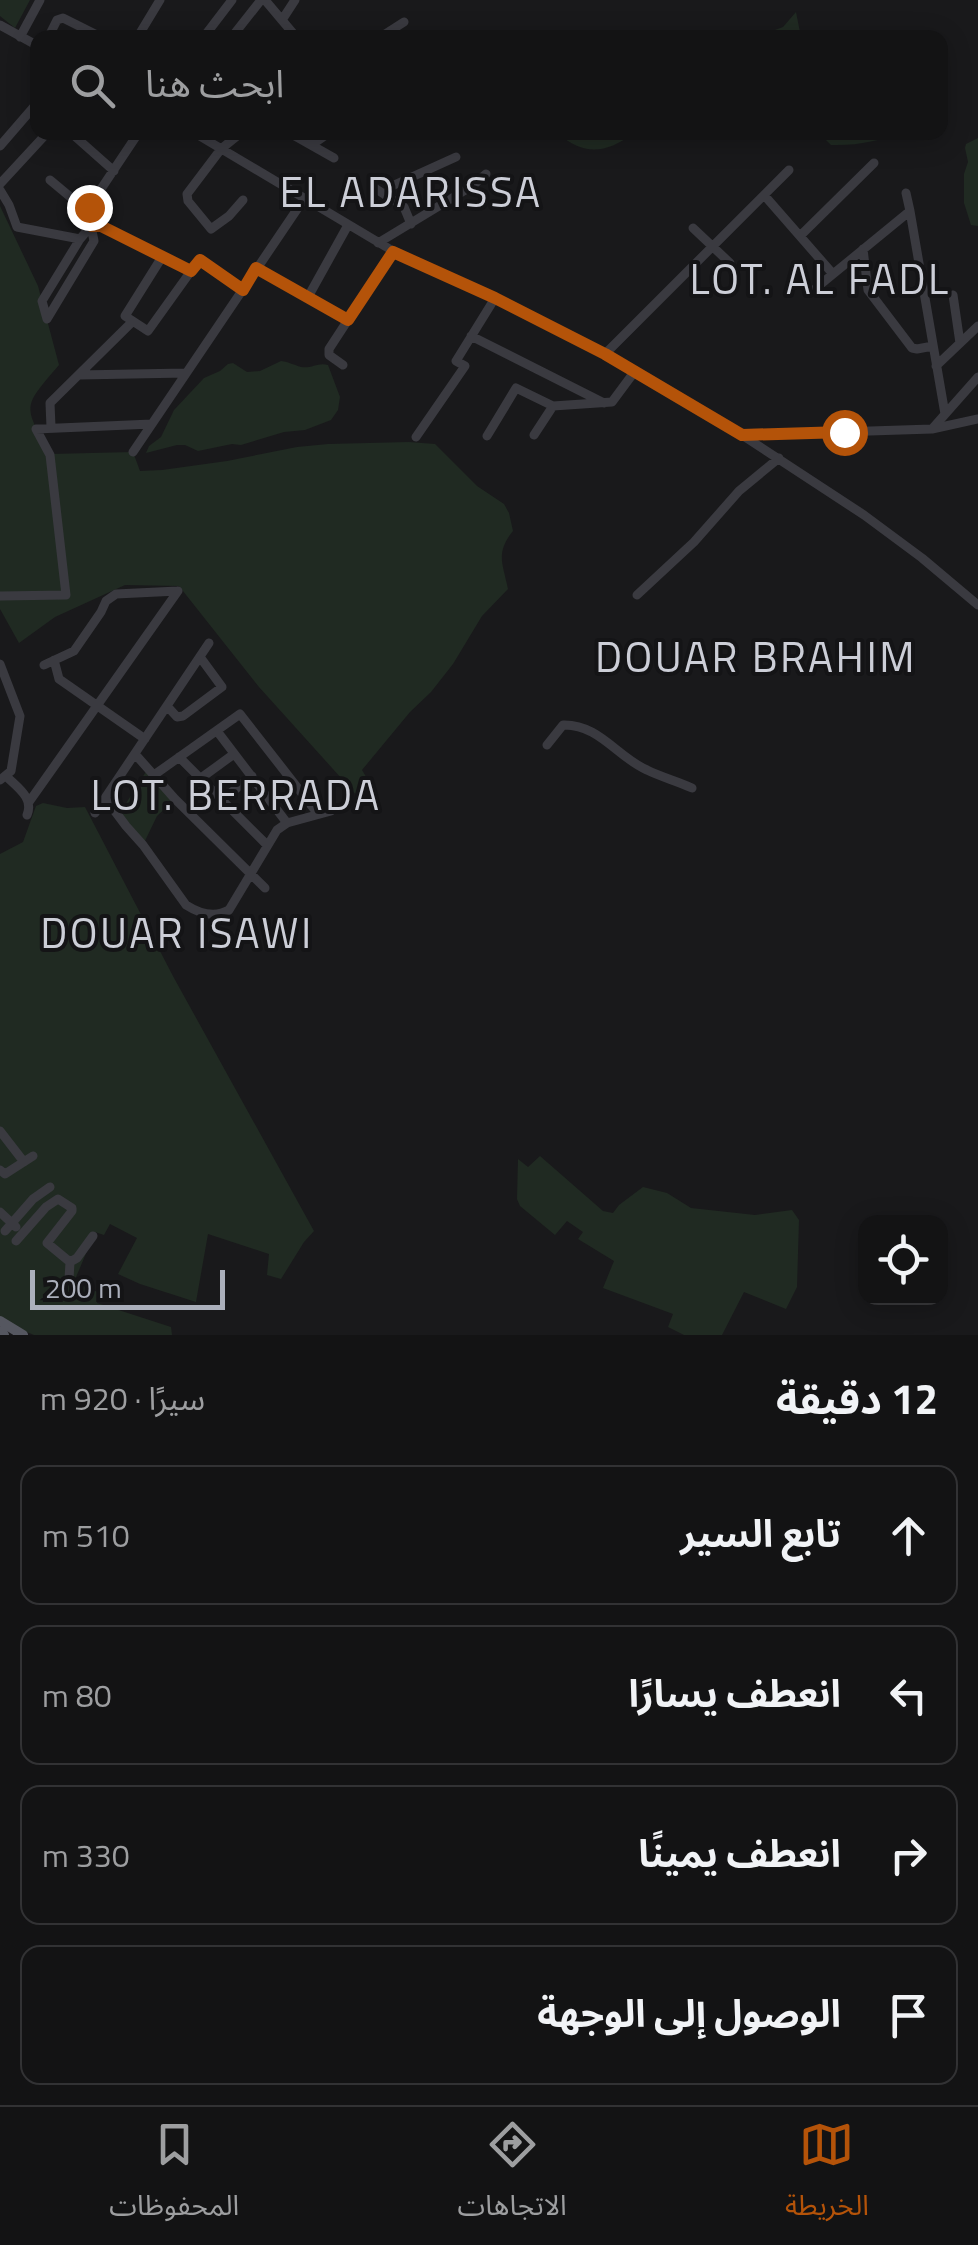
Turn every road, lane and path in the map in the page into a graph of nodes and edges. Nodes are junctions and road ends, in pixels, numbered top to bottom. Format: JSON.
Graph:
{"nodes":[{"id":1,"x":40,"y":0,"type":"edge"},
{"id":2,"x":144,"y":0,"type":"edge"},
{"id":3,"x":232,"y":0,"type":"edge"},
{"id":4,"x":263,"y":0,"type":"edge"},
{"id":5,"x":295,"y":0,"type":"edge"},
{"id":6,"x":159,"y":3,"type":"edge"},
{"id":7,"x":282,"y":20,"type":"junction"},
{"id":8,"x":404,"y":22,"type":"dead end"},
{"id":9,"x":0,"y":25,"type":"edge"},
{"id":10,"x":52,"y":30,"type":"edge"},
{"id":11,"x":87,"y":30,"type":"edge"},
{"id":12,"x":142,"y":30,"type":"edge"},
{"id":13,"x":209,"y":30,"type":"edge"},
{"id":14,"x":242,"y":30,"type":"edge"},
{"id":15,"x":290,"y":30,"type":"edge"},
{"id":16,"x":392,"y":30,"type":"edge"},
{"id":17,"x":20,"y":37,"type":"junction"},
{"id":18,"x":30,"y":42,"type":"edge"},
{"id":19,"x":30,"y":110,"type":"edge"},
{"id":20,"x":41,"y":140,"type":"edge"},
{"id":21,"x":79,"y":140,"type":"edge"},
{"id":22,"x":134,"y":140,"type":"edge"},
{"id":23,"x":206,"y":140,"type":"edge"},
{"id":24,"x":232,"y":140,"type":"edge"},
{"id":25,"x":305,"y":140,"type":"edge"},
{"id":26,"x":319,"y":140,"type":"edge"},
{"id":27,"x":313,"y":144,"type":"junction"},
{"id":28,"x":0,"y":146,"type":"edge"},
{"id":29,"x":221,"y":149,"type":"junction"},
{"id":30,"x":456,"y":157,"type":"dead end"},
{"id":31,"x":334,"y":158,"type":"dead end"},
{"id":32,"x":874,"y":163,"type":"dead end"},
{"id":33,"x":789,"y":170,"type":"dead end"},
{"id":34,"x":114,"y":171,"type":"junction"},
{"id":35,"x":486,"y":174,"type":"dead end"},
{"id":36,"x":50,"y":180,"type":"dead end"},
{"id":37,"x":0,"y":187,"type":"edge"},
{"id":38,"x":373,"y":187,"type":"dead end"},
{"id":39,"x":906,"y":193,"type":"dead end"},
{"id":40,"x":385,"y":194,"type":"junction"},
{"id":41,"x":764,"y":195,"type":"junction"},
{"id":42,"x":304,"y":199,"type":"junction"},
{"id":43,"x":242,"y":200,"type":"dead end"},
{"id":44,"x":89,"y":207,"type":"junction"},
{"id":45,"x":910,"y":211,"type":"junction"},
{"id":46,"x":411,"y":224,"type":"junction"},
{"id":47,"x":348,"y":225,"type":"junction"},
{"id":48,"x":92,"y":226,"type":"junction"},
{"id":49,"x":693,"y":228,"type":"dead end"},
{"id":50,"x":800,"y":236,"type":"junction"},
{"id":51,"x":80,"y":239,"type":"junction"},
{"id":52,"x":378,"y":243,"type":"junction"},
{"id":53,"x":713,"y":247,"type":"junction"},
{"id":54,"x":863,"y":249,"type":"junction"},
{"id":55,"x":393,"y":252,"type":"junction"},
{"id":56,"x":162,"y":256,"type":"junction"},
{"id":57,"x":730,"y":263,"type":"dead end"},
{"id":58,"x":256,"y":268,"type":"junction"},
{"id":59,"x":191,"y":271,"type":"junction"},
{"id":60,"x":833,"y":274,"type":"junction"},
{"id":61,"x":816,"y":288,"type":"dead end"},
{"id":62,"x":243,"y":290,"type":"junction"},
{"id":63,"x":953,"y":295,"type":"dead end"},
{"id":64,"x":308,"y":297,"type":"junction"},
{"id":65,"x":495,"y":298,"type":"junction"},
{"id":66,"x":348,"y":320,"type":"junction"},
{"id":67,"x":132,"y":322,"type":"junction"},
{"id":68,"x":978,"y":326,"type":"edge"},
{"id":69,"x":472,"y":336,"type":"junction"},
{"id":70,"x":960,"y":343,"type":"junction"},
{"id":71,"x":933,"y":346,"type":"junction"},
{"id":72,"x":605,"y":354,"type":"junction"},
{"id":73,"x":342,"y":365,"type":"dead end"},
{"id":74,"x":936,"y":366,"type":"junction"},
{"id":75,"x":635,"y":371,"type":"junction"},
{"id":76,"x":186,"y":374,"type":"junction"},
{"id":77,"x":79,"y":375,"type":"junction"},
{"id":78,"x":978,"y":377,"type":"edge"},
{"id":79,"x":604,"y":403,"type":"junction"},
{"id":80,"x":553,"y":406,"type":"junction"},
{"id":81,"x":944,"y":414,"type":"junction"},
{"id":82,"x":978,"y":418,"type":"edge"},
{"id":83,"x":152,"y":424,"type":"junction"},
{"id":84,"x":51,"y":426,"type":"junction"},
{"id":85,"x":932,"y":429,"type":"junction"},
{"id":86,"x":534,"y":435,"type":"dead end"},
{"id":87,"x":742,"y":435,"type":"junction"},
{"id":88,"x":487,"y":436,"type":"dead end"},
{"id":89,"x":416,"y":437,"type":"dead end"},
{"id":90,"x":133,"y":452,"type":"dead end"},
{"id":91,"x":779,"y":458,"type":"junction"},
{"id":92,"x":637,"y":595,"type":"dead end"},
{"id":93,"x":0,"y":596,"type":"edge"},
{"id":94,"x":978,"y":605,"type":"edge"},
{"id":95,"x":209,"y":643,"type":"dead end"},
{"id":96,"x":200,"y":656,"type":"junction"},
{"id":97,"x":0,"y":664,"type":"edge"},
{"id":98,"x":99,"y":706,"type":"junction"},
{"id":99,"x":167,"y":706,"type":"junction"},
{"id":100,"x":216,"y":731,"type":"junction"},
{"id":101,"x":145,"y":739,"type":"junction"},
{"id":102,"x":547,"y":745,"type":"dead end"},
{"id":103,"x":134,"y":754,"type":"junction"},
{"id":104,"x":234,"y":754,"type":"junction"},
{"id":105,"x":179,"y":757,"type":"junction"},
{"id":106,"x":154,"y":775,"type":"junction"},
{"id":107,"x":252,"y":776,"type":"junction"},
{"id":108,"x":4,"y":778,"type":"edge"},
{"id":109,"x":201,"y":778,"type":"junction"},
{"id":110,"x":692,"y":788,"type":"dead end"},
{"id":111,"x":105,"y":798,"type":"junction"},
{"id":112,"x":223,"y":799,"type":"junction"},
{"id":113,"x":30,"y":802,"type":"junction"},
{"id":114,"x":330,"y":810,"type":"dead end"},
{"id":115,"x":95,"y":813,"type":"dead end"},
{"id":116,"x":318,"y":814,"type":"junction"},
{"id":117,"x":27,"y":816,"type":"dead end"},
{"id":118,"x":287,"y":823,"type":"junction"},
{"id":119,"x":266,"y":844,"type":"junction"},
{"id":120,"x":250,"y":874,"type":"junction"},
{"id":121,"x":265,"y":888,"type":"dead end"},
{"id":122,"x":0,"y":1131,"type":"edge"},
{"id":123,"x":0,"y":1170,"type":"edge"},
{"id":124,"x":50,"y":1187,"type":"dead end"},
{"id":125,"x":0,"y":1212,"type":"edge"},
{"id":126,"x":9,"y":1227,"type":"junction"},
{"id":127,"x":93,"y":1236,"type":"dead end"},
{"id":128,"x":70,"y":1262,"type":"junction"},
{"id":129,"x":70,"y":1279,"type":"dead end"},
{"id":130,"x":0,"y":1321,"type":"edge"},
{"id":131,"x":23,"y":1335,"type":"edge"}],
"edges":[{"from":1,"to":17,"type":"street"},
{"from":2,"to":6,"type":"street"},
{"from":3,"to":13,"type":"street"},
{"from":4,"to":7,"type":"street"},
{"from":4,"to":14,"type":"street"},
{"from":5,"to":7,"type":"street"},
{"from":6,"to":12,"type":"street"},
{"from":7,"to":15,"type":"street"},
{"from":8,"to":16,"type":"street"},
{"from":9,"to":17,"type":"street"},
{"from":10,"to":11,"type":"street"},
{"from":17,"to":18,"type":"street"},
{"from":19,"to":28,"type":"street"},
{"from":20,"to":37,"type":"street"},
{"from":21,"to":34,"type":"street"},
{"from":22,"to":34,"type":"street"},
{"from":23,"to":29,"type":"street"},
{"from":24,"to":29,"type":"street"},
{"from":25,"to":27,"type":"street"},
{"from":26,"to":27,"type":"street"},
{"from":27,"to":31,"type":"street"},
{"from":29,"to":42,"type":"street"},
{"from":29,"to":43,"type":"street"},
{"from":30,"to":40,"type":"street"},
{"from":32,"to":50,"type":"street"},
{"from":33,"to":41,"type":"street"},
{"from":34,"to":44,"type":"street"},
{"from":35,"to":46,"type":"street"},
{"from":36,"to":44,"type":"street"},
{"from":37,"to":51,"type":"street"},
{"from":38,"to":40,"type":"street"},
{"from":39,"to":45,"type":"street"},
{"from":40,"to":46,"type":"street"},
{"from":41,"to":50,"type":"street"},
{"from":41,"to":53,"type":"street"},
{"from":42,"to":47,"type":"street"},
{"from":42,"to":58,"type":"street"},
{"from":44,"to":48,"type":"street"},
{"from":45,"to":54,"type":"street"},
{"from":45,"to":71,"type":"street"},
{"from":46,"to":52,"type":"street"},
{"from":47,"to":52,"type":"street"},
{"from":47,"to":64,"type":"street"},
{"from":48,"to":51,"type":"street"},
{"from":48,"to":51,"type":"street"},
{"from":48,"to":56,"type":"street"},
{"from":49,"to":53,"type":"street"},
{"from":50,"to":60,"type":"street"},
{"from":52,"to":55,"type":"street"},
{"from":53,"to":57,"type":"street"},
{"from":53,"to":72,"type":"street"},
{"from":54,"to":60,"type":"street"},
{"from":54,"to":71,"type":"street"},
{"from":55,"to":65,"type":"street"},
{"from":55,"to":66,"type":"street"},
{"from":56,"to":59,"type":"street"},
{"from":56,"to":67,"type":"street"},
{"from":58,"to":62,"type":"street"},
{"from":58,"to":64,"type":"street"},
{"from":59,"to":62,"type":"street"},
{"from":59,"to":67,"type":"street"},
{"from":60,"to":61,"type":"street"},
{"from":62,"to":76,"type":"street"},
{"from":63,"to":70,"type":"street"},
{"from":64,"to":66,"type":"street"},
{"from":65,"to":69,"type":"street"},
{"from":65,"to":72,"type":"street"},
{"from":66,"to":73,"type":"street"},
{"from":67,"to":77,"type":"street"},
{"from":68,"to":70,"type":"street"},
{"from":69,"to":79,"type":"street"},
{"from":69,"to":89,"type":"street"},
{"from":70,"to":74,"type":"street"},
{"from":71,"to":74,"type":"street"},
{"from":72,"to":75,"type":"street"},
{"from":74,"to":81,"type":"street"},
{"from":75,"to":79,"type":"street"},
{"from":75,"to":87,"type":"street"},
{"from":76,"to":77,"type":"street"},
{"from":76,"to":83,"type":"street"},
{"from":77,"to":84,"type":"street"},
{"from":78,"to":81,"type":"street"},
{"from":79,"to":80,"type":"street"},
{"from":80,"to":86,"type":"street"},
{"from":80,"to":88,"type":"street"},
{"from":81,"to":85,"type":"street"},
{"from":82,"to":85,"type":"street"},
{"from":83,"to":84,"type":"street"},
{"from":83,"to":90,"type":"street"},
{"from":84,"to":93,"type":"street"},
{"from":85,"to":87,"type":"street"},
{"from":87,"to":91,"type":"street"},
{"from":91,"to":92,"type":"street"},
{"from":91,"to":94,"type":"street"},
{"from":95,"to":96,"type":"street"},
{"from":96,"to":99,"type":"street"},
{"from":96,"to":99,"type":"street"},
{"from":97,"to":108,"type":"street"},
{"from":98,"to":98,"type":"street"},
{"from":98,"to":101,"type":"street"},
{"from":98,"to":113,"type":"street"},
{"from":99,"to":101,"type":"street"},
{"from":100,"to":104,"type":"street"},
{"from":100,"to":105,"type":"street"},
{"from":100,"to":116,"type":"street"},
{"from":101,"to":103,"type":"street"},
{"from":102,"to":110,"type":"street"},
{"from":103,"to":106,"type":"street"},
{"from":103,"to":111,"type":"street"},
{"from":104,"to":107,"type":"street"},
{"from":104,"to":109,"type":"street"},
{"from":105,"to":106,"type":"street"},
{"from":105,"to":109,"type":"street"},
{"from":106,"to":120,"type":"street"},
{"from":107,"to":112,"type":"street"},
{"from":107,"to":118,"type":"street"},
{"from":108,"to":113,"type":"street"},
{"from":109,"to":112,"type":"street"},
{"from":111,"to":115,"type":"street"},
{"from":111,"to":120,"type":"street"},
{"from":112,"to":119,"type":"street"},
{"from":113,"to":117,"type":"street"},
{"from":114,"to":116,"type":"street"},
{"from":116,"to":118,"type":"street"},
{"from":118,"to":119,"type":"street"},
{"from":119,"to":120,"type":"street"},
{"from":120,"to":121,"type":"street"},
{"from":122,"to":123,"type":"street"},
{"from":124,"to":126,"type":"street"},
{"from":125,"to":126,"type":"street"},
{"from":126,"to":128,"type":"street"},
{"from":127,"to":128,"type":"street"},
{"from":128,"to":129,"type":"street"},
{"from":130,"to":131,"type":"main road"}]}
